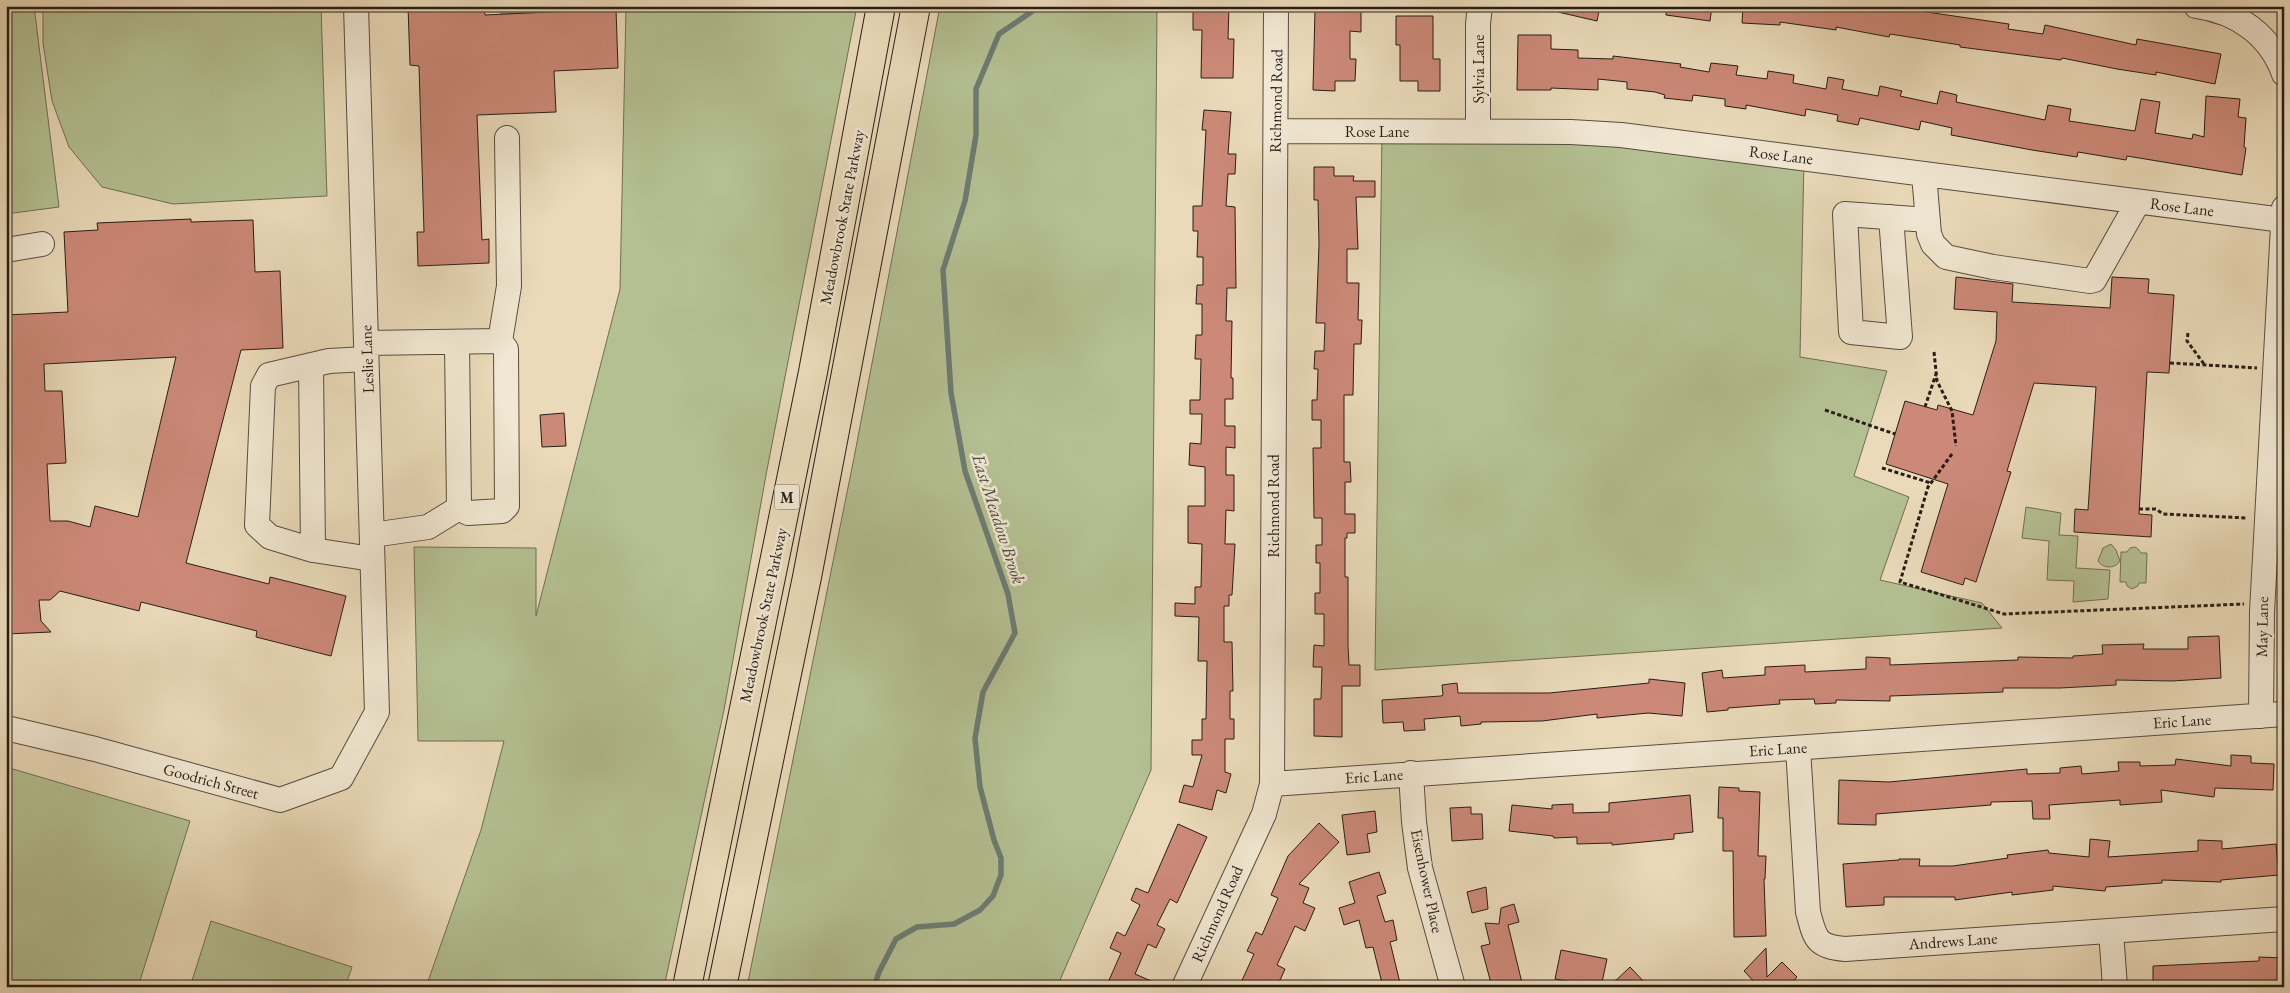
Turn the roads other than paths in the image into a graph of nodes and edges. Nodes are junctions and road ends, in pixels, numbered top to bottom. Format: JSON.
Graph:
{"nodes":[{"id":1,"x":356,"y":6,"type":"edge"},
{"id":2,"x":881,"y":6,"type":"edge"},
{"id":3,"x":916,"y":6,"type":"edge"},
{"id":4,"x":1276,"y":6,"type":"edge"},
{"id":5,"x":1480,"y":6,"type":"edge"},
{"id":6,"x":2196,"y":6,"type":"edge"},
{"id":7,"x":2282,"y":68,"type":"edge"},
{"id":8,"x":1276,"y":131,"type":"junction"},
{"id":9,"x":1478,"y":131,"type":"junction"},
{"id":10,"x":507,"y":138,"type":"dead end"},
{"id":11,"x":1924,"y":174,"type":"junction"},
{"id":12,"x":2138,"y":202,"type":"junction"},
{"id":13,"x":2283,"y":214,"type":"edge"},
{"id":14,"x":1891,"y":217,"type":"junction"},
{"id":15,"x":1928,"y":220,"type":"junction"},
{"id":16,"x":42,"y":244,"type":"dead end"},
{"id":17,"x":6,"y":250,"type":"edge"},
{"id":18,"x":500,"y":341,"type":"junction"},
{"id":19,"x":457,"y":342,"type":"junction"},
{"id":20,"x":366,"y":351,"type":"junction"},
{"id":21,"x":311,"y":365,"type":"junction"},
{"id":22,"x":2279,"y":390,"type":"edge"},
{"id":23,"x":459,"y":508,"type":"junction"},
{"id":24,"x":372,"y":535,"type":"junction"},
{"id":25,"x":313,"y":550,"type":"junction"},
{"id":26,"x":372,"y":559,"type":"junction"},
{"id":27,"x":377,"y":712,"type":"joint"},
{"id":28,"x":2272,"y":715,"type":"edge"},
{"id":29,"x":6,"y":728,"type":"edge"},
{"id":30,"x":1798,"y":748,"type":"junction"},
{"id":31,"x":1411,"y":773,"type":"junction"},
{"id":32,"x":1272,"y":784,"type":"junction"},
{"id":33,"x":2284,"y":918,"type":"edge"},
{"id":34,"x":2111,"y":930,"type":"junction"},
{"id":35,"x":687,"y":987,"type":"edge"},
{"id":36,"x":722,"y":987,"type":"edge"},
{"id":37,"x":1184,"y":987,"type":"edge"},
{"id":38,"x":1453,"y":987,"type":"edge"},
{"id":39,"x":2115,"y":987,"type":"edge"}],
"edges":[{"from":1,"to":20,"type":"street","name":"Leslie Lane"},
{"from":2,"to":35,"type":"highway","name":"Meadowbrook State Parkway","number":"M"},
{"from":3,"to":36,"type":"highway","name":"Meadowbrook State Parkway","number":"M"},
{"from":4,"to":8,"type":"street","name":"Richmond Road"},
{"from":5,"to":9,"type":"street","name":"Sylvia Lane"},
{"from":6,"to":7,"type":"street"},
{"from":8,"to":9,"type":"street","name":"Rose Lane"},
{"from":8,"to":32,"type":"street","name":"Richmond Road"},
{"from":9,"to":11,"type":"street","name":"Rose Lane"},
{"from":10,"to":18,"type":"street"},
{"from":11,"to":12,"type":"street","name":"Rose Lane"},
{"from":11,"to":15,"type":"street"},
{"from":12,"to":13,"type":"street","name":"Rose Lane"},
{"from":12,"to":15,"type":"street"},
{"from":13,"to":22,"type":"street","name":"May Lane"},
{"from":14,"to":14,"type":"street"},
{"from":14,"to":15,"type":"street"},
{"from":16,"to":17,"type":"street"},
{"from":18,"to":19,"type":"street"},
{"from":18,"to":23,"type":"street"},
{"from":19,"to":20,"type":"street"},
{"from":19,"to":23,"type":"street"},
{"from":20,"to":21,"type":"street"},
{"from":20,"to":24,"type":"street","name":"Leslie Lane"},
{"from":21,"to":25,"type":"street"},
{"from":21,"to":25,"type":"street"},
{"from":22,"to":28,"type":"street","name":"May Lane"},
{"from":23,"to":24,"type":"street"},
{"from":24,"to":26,"type":"street","name":"Leslie Lane"},
{"from":25,"to":26,"type":"street"},
{"from":26,"to":27,"type":"street","name":"Leslie Lane"},
{"from":27,"to":29,"type":"street","name":"Goodrich Street"},
{"from":28,"to":30,"type":"street","name":"Eric Lane"},
{"from":30,"to":31,"type":"street","name":"Eric Lane"},
{"from":30,"to":34,"type":"street","name":"Andrews Lane"},
{"from":31,"to":32,"type":"street","name":"Eric Lane"},
{"from":31,"to":38,"type":"street","name":"Eisenhower Place"},
{"from":32,"to":37,"type":"street","name":"Richmond Road"},
{"from":33,"to":34,"type":"street","name":"Andrews Lane"},
{"from":34,"to":39,"type":"street"}]}
